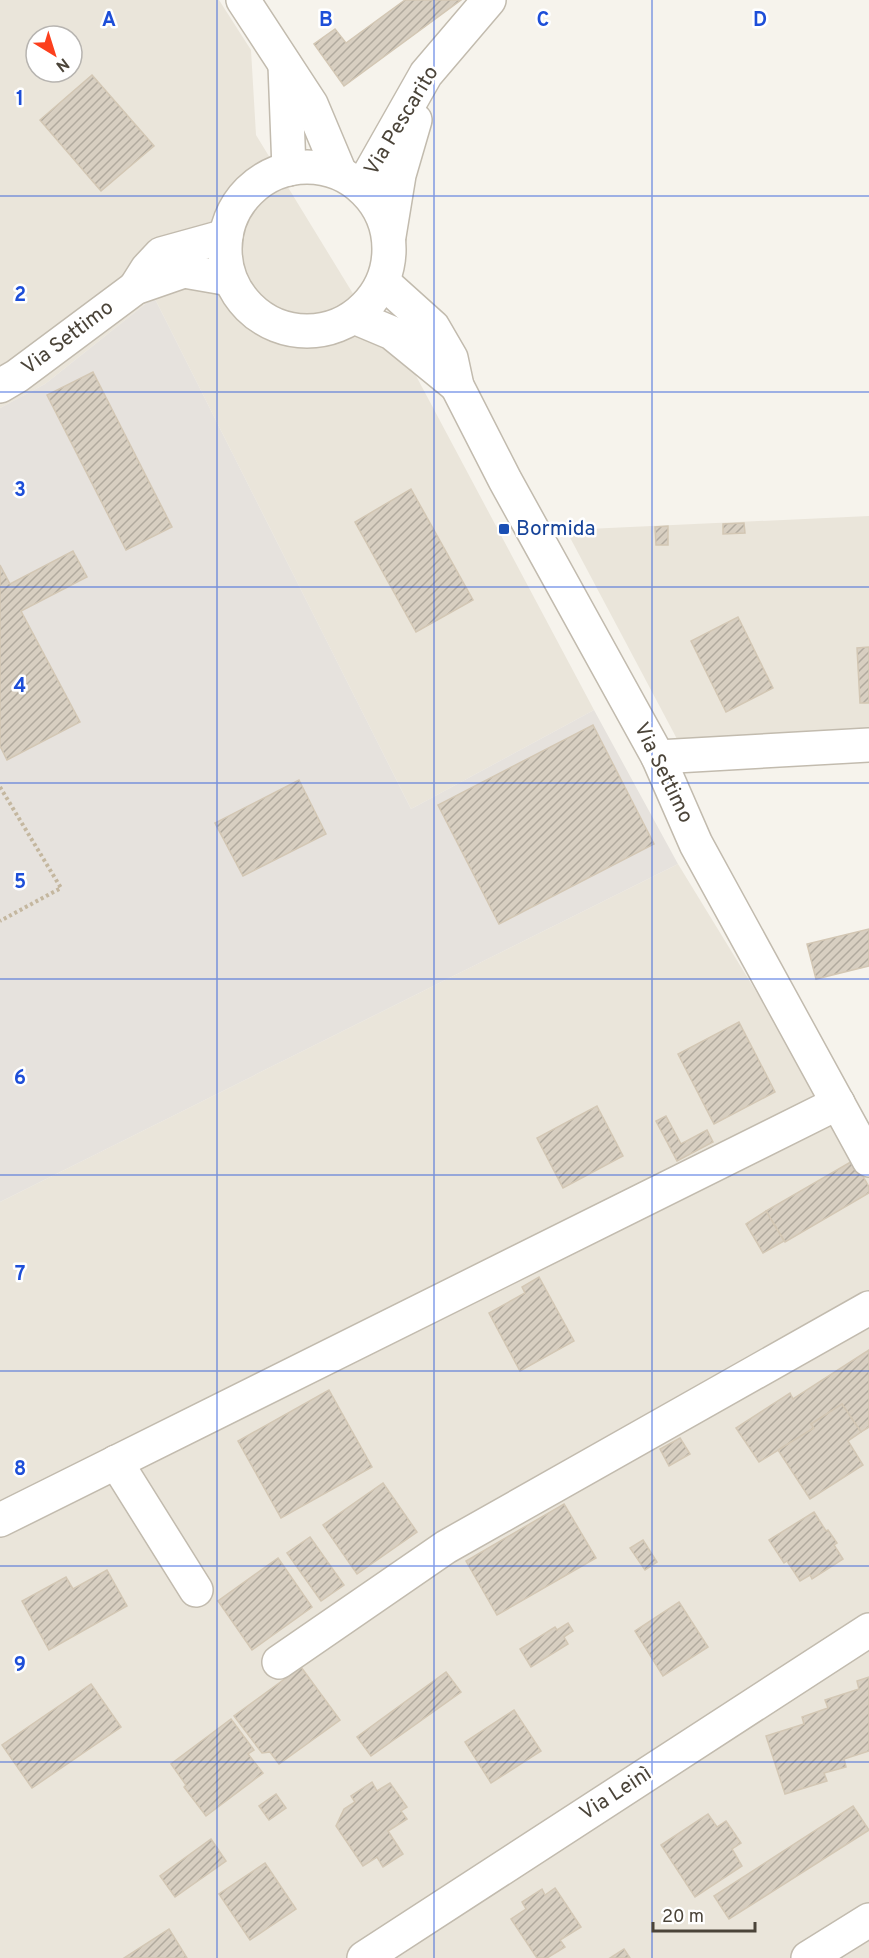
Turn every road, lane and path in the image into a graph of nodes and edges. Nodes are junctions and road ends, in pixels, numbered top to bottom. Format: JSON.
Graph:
{"nodes":[{"id":1,"x":243,"y":0,"type":"edge"},
{"id":2,"x":489,"y":0,"type":"edge"},
{"id":3,"x":285,"y":65,"type":"junction"},
{"id":4,"x":426,"y":74,"type":"junction"},
{"id":5,"x":289,"y":169,"type":"junction"},
{"id":6,"x":351,"y":180,"type":"junction"},
{"id":7,"x":226,"y":236,"type":"junction"},
{"id":8,"x":389,"y":237,"type":"junction"},
{"id":9,"x":230,"y":279,"type":"junction"},
{"id":10,"x":383,"y":282,"type":"junction"},
{"id":11,"x":135,"y":288,"type":"junction"},
{"id":12,"x":354,"y":317,"type":"junction"},
{"id":13,"x":0,"y":386,"type":"edge"},
{"id":14,"x":457,"y":386,"type":"junction"},
{"id":15,"x":869,"y":746,"type":"edge"},
{"id":16,"x":658,"y":757,"type":"junction"},
{"id":17,"x":0,"y":787,"type":"edge"},
{"id":18,"x":0,"y":921,"type":"edge"},
{"id":19,"x":838,"y":1104,"type":"junction"},
{"id":20,"x":869,"y":1160,"type":"edge"},
{"id":21,"x":869,"y":1308,"type":"edge"},
{"id":22,"x":116,"y":1462,"type":"junction"},
{"id":23,"x":0,"y":1520,"type":"edge"},
{"id":24,"x":196,"y":1590,"type":"dead end"},
{"id":25,"x":869,"y":1630,"type":"edge"},
{"id":26,"x":279,"y":1662,"type":"dead end"},
{"id":27,"x":869,"y":1920,"type":"edge"},
{"id":28,"x":364,"y":1958,"type":"edge"},
{"id":29,"x":808,"y":1958,"type":"edge"}],
"edges":[{"from":1,"to":3,"type":"street"},
{"from":2,"to":4,"type":"street","name":"Via Pescarito"},
{"from":3,"to":5,"type":"street"},
{"from":3,"to":6,"type":"street"},
{"from":4,"to":6,"type":"street","name":"Via Pescarito"},
{"from":4,"to":8,"type":"street"},
{"from":5,"to":6,"type":"street"},
{"from":5,"to":7,"type":"street"},
{"from":6,"to":8,"type":"street"},
{"from":7,"to":9,"type":"street"},
{"from":7,"to":11,"type":"street","name":"Via Settimo"},
{"from":8,"to":10,"type":"street"},
{"from":9,"to":11,"type":"street","name":"Via Settimo"},
{"from":9,"to":12,"type":"street"},
{"from":10,"to":12,"type":"street"},
{"from":10,"to":14,"type":"street","name":"Via Settimo"},
{"from":11,"to":13,"type":"street","name":"Via Settimo"},
{"from":12,"to":14,"type":"street","name":"Via Settimo"},
{"from":14,"to":16,"type":"street","name":"Via Settimo"},
{"from":15,"to":16,"type":"street"},
{"from":16,"to":19,"type":"street","name":"Via Settimo"},
{"from":17,"to":18,"type":"path"},
{"from":19,"to":20,"type":"street","name":"Via Settimo"},
{"from":19,"to":22,"type":"street"},
{"from":21,"to":26,"type":"street"},
{"from":22,"to":23,"type":"street"},
{"from":22,"to":24,"type":"street"},
{"from":25,"to":28,"type":"street","name":"Via Leinì"},
{"from":27,"to":29,"type":"street"}]}
